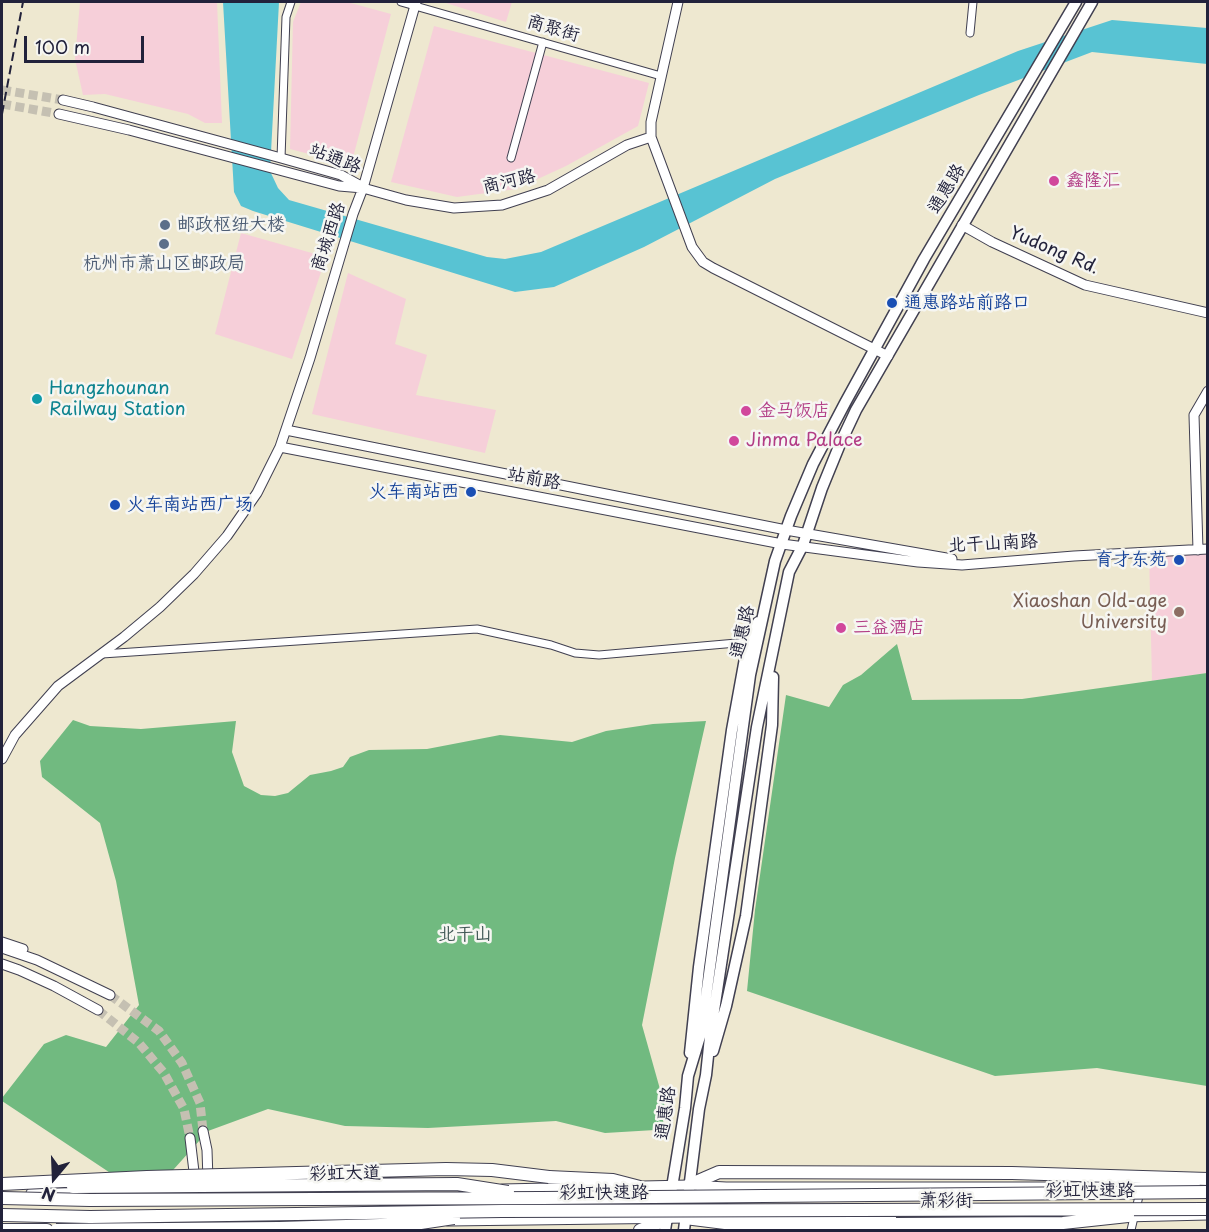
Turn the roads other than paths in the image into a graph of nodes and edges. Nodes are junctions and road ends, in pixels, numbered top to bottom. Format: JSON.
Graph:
{"nodes":[{"id":1,"x":291,"y":2,"type":"edge"},
{"id":2,"x":401,"y":2,"type":"edge"},
{"id":3,"x":678,"y":2,"type":"edge"},
{"id":4,"x":973,"y":2,"type":"edge"},
{"id":5,"x":1076,"y":2,"type":"edge"},
{"id":6,"x":1092,"y":2,"type":"edge"},
{"id":7,"x":416,"y":4,"type":"edge"},
{"id":8,"x":970,"y":33,"type":"dead end"},
{"id":9,"x":543,"y":42,"type":"junction"},
{"id":10,"x":661,"y":76,"type":"junction"},
{"id":11,"x":63,"y":100,"type":"tunnel mouth"},
{"id":12,"x":59,"y":114,"type":"tunnel mouth"},
{"id":13,"x":651,"y":137,"type":"junction"},
{"id":14,"x":281,"y":158,"type":"junction"},
{"id":15,"x":511,"y":158,"type":"dead end"},
{"id":16,"x":363,"y":188,"type":"junction"},
{"id":17,"x":962,"y":225,"type":"junction"},
{"id":18,"x":1208,"y":313,"type":"edge"},
{"id":19,"x":876,"y":350,"type":"junction"},
{"id":20,"x":888,"y":356,"type":"junction"},
{"id":21,"x":1208,"y":391,"type":"edge"},
{"id":22,"x":286,"y":430,"type":"junction"},
{"id":23,"x":280,"y":447,"type":"junction"},
{"id":24,"x":786,"y":530,"type":"junction"},
{"id":25,"x":807,"y":532,"type":"junction"},
{"id":26,"x":782,"y":543,"type":"junction"},
{"id":27,"x":803,"y":545,"type":"junction"},
{"id":28,"x":1203,"y":549,"type":"edge"},
{"id":29,"x":981,"y":563,"type":"junction"},
{"id":30,"x":766,"y":609,"type":"junction"},
{"id":31,"x":779,"y":615,"type":"junction"},
{"id":32,"x":748,"y":642,"type":"junction"},
{"id":33,"x":102,"y":654,"type":"junction"},
{"id":34,"x":2,"y":759,"type":"edge"},
{"id":35,"x":2,"y":942,"type":"edge"},
{"id":36,"x":2,"y":948,"type":"edge"},
{"id":37,"x":2,"y":964,"type":"edge"},
{"id":38,"x":68,"y":973,"type":"junction"},
{"id":39,"x":110,"y":995,"type":"tunnel mouth"},
{"id":40,"x":98,"y":1010,"type":"tunnel mouth"},
{"id":41,"x":706,"y":1075,"type":"junction"},
{"id":42,"x":688,"y":1076,"type":"junction"},
{"id":43,"x":203,"y":1131,"type":"tunnel mouth"},
{"id":44,"x":190,"y":1138,"type":"tunnel mouth"},
{"id":45,"x":1208,"y":1179,"type":"edge"},
{"id":46,"x":2,"y":1185,"type":"edge"},
{"id":47,"x":689,"y":1185,"type":"junction"},
{"id":48,"x":1141,"y":1185,"type":"junction"},
{"id":49,"x":671,"y":1187,"type":"junction"},
{"id":50,"x":1208,"y":1187,"type":"edge"},
{"id":51,"x":640,"y":1188,"type":"junction"},
{"id":52,"x":208,"y":1192,"type":"junction"},
{"id":53,"x":1208,"y":1192,"type":"edge"},
{"id":54,"x":2,"y":1193,"type":"edge"},
{"id":55,"x":196,"y":1193,"type":"junction"},
{"id":56,"x":2,"y":1198,"type":"edge"},
{"id":57,"x":542,"y":1198,"type":"junction"},
{"id":58,"x":502,"y":1211,"type":"junction"},
{"id":59,"x":1205,"y":1211,"type":"edge"},
{"id":60,"x":2,"y":1215,"type":"edge"},
{"id":61,"x":1135,"y":1217,"type":"junction"},
{"id":62,"x":2,"y":1221,"type":"edge"},
{"id":63,"x":685,"y":1224,"type":"edge"},
{"id":64,"x":666,"y":1225,"type":"edge"},
{"id":65,"x":201,"y":1226,"type":"edge"},
{"id":66,"x":1131,"y":1229,"type":"edge"},
{"id":67,"x":2,"y":1230,"type":"edge"},
{"id":68,"x":47,"y":1230,"type":"edge"},
{"id":69,"x":56,"y":1230,"type":"edge"},
{"id":70,"x":640,"y":1230,"type":"edge"}],
"edges":[{"from":1,"to":14,"type":"street"},
{"from":2,"to":7,"type":"street","name":"商聚街"},
{"from":3,"to":10,"type":"main road"},
{"from":4,"to":8,"type":"street"},
{"from":5,"to":19,"type":"main road","name":"通惠路"},
{"from":6,"to":17,"type":"main road","name":"通惠路"},
{"from":7,"to":9,"type":"street","name":"商聚街"},
{"from":7,"to":16,"type":"main road","name":"商城西路"},
{"from":9,"to":10,"type":"street","name":"商聚街"},
{"from":9,"to":15,"type":"street"},
{"from":10,"to":13,"type":"main road"},
{"from":11,"to":14,"type":"main road","name":"站通路"},
{"from":12,"to":16,"type":"main road","name":"站通路"},
{"from":13,"to":16,"type":"main road","name":"商河路"},
{"from":13,"to":19,"type":"main road"},
{"from":14,"to":16,"type":"main road","name":"站通路"},
{"from":16,"to":22,"type":"main road","name":"商城西路"},
{"from":17,"to":18,"type":"main road","name":"Yudong Rd."},
{"from":17,"to":20,"type":"main road","name":"通惠路"},
{"from":19,"to":20,"type":"main road"},
{"from":19,"to":24,"type":"main road","name":"通惠路"},
{"from":20,"to":25,"type":"main road","name":"通惠路"},
{"from":21,"to":28,"type":"main road"},
{"from":22,"to":23,"type":"main road","name":"商城西路"},
{"from":22,"to":24,"type":"main road"},
{"from":23,"to":26,"type":"main road","name":"站前路"},
{"from":23,"to":33,"type":"main road","name":"商城西路"},
{"from":24,"to":25,"type":"main road"},
{"from":24,"to":26,"type":"main road","name":"通惠路"},
{"from":25,"to":27,"type":"main road","name":"通惠路"},
{"from":25,"to":29,"type":"main road"},
{"from":26,"to":27,"type":"main road","name":"北干山南路"},
{"from":26,"to":30,"type":"main road","name":"通惠路"},
{"from":27,"to":29,"type":"main road","name":"北干山南路"},
{"from":27,"to":31,"type":"main road","name":"通惠路"},
{"from":28,"to":29,"type":"main road","name":"北干山南路"},
{"from":30,"to":32,"type":"main road"},
{"from":30,"to":42,"type":"main road","name":"通惠路"},
{"from":31,"to":41,"type":"main road","name":"通惠路"},
{"from":31,"to":41,"type":"main road"},
{"from":32,"to":33,"type":"street"},
{"from":32,"to":42,"type":"main road"},
{"from":33,"to":34,"type":"main road","name":"商城西路"},
{"from":35,"to":38,"type":"main road"},
{"from":36,"to":38,"type":"main road"},
{"from":37,"to":40,"type":"main road"},
{"from":38,"to":39,"type":"main road"},
{"from":41,"to":47,"type":"main road","name":"通惠路"},
{"from":42,"to":49,"type":"main road","name":"通惠路"},
{"from":43,"to":52,"type":"main road"},
{"from":44,"to":55,"type":"main road"},
{"from":45,"to":47,"type":"highway"},
{"from":46,"to":51,"type":"highway","bridge":true},
{"from":46,"to":57,"type":"highway","bridge":true},
{"from":47,"to":48,"type":"main road","name":"萧彩街"},
{"from":47,"to":49,"type":"main road","name":"彩虹大道"},
{"from":47,"to":63,"type":"main road","name":"通惠路"},
{"from":48,"to":50,"type":"main road","name":"萧彩街"},
{"from":48,"to":61,"type":"street"},
{"from":49,"to":51,"type":"main road","name":"彩虹大道"},
{"from":49,"to":64,"type":"main road","name":"通惠路"},
{"from":51,"to":52,"type":"main road","name":"彩虹大道"},
{"from":52,"to":55,"type":"main road","name":"彩虹大道"},
{"from":52,"to":65,"type":"main road"},
{"from":53,"to":57,"type":"highway","name":"彩虹快速路","bridge":true},
{"from":54,"to":55,"type":"main road","name":"彩虹大道"},
{"from":55,"to":65,"type":"main road"},
{"from":56,"to":57,"type":"highway","name":"彩虹快速路","bridge":true},
{"from":58,"to":59,"type":"highway","name":"彩虹快速路","bridge":true},
{"from":58,"to":60,"type":"highway","name":"彩虹快速路","bridge":true},
{"from":58,"to":69,"type":"highway","bridge":true},
{"from":59,"to":61,"type":"main road","name":"萧彩街"},
{"from":59,"to":63,"type":"highway","bridge":true},
{"from":61,"to":63,"type":"main road","name":"萧彩街"},
{"from":61,"to":66,"type":"street"},
{"from":62,"to":65,"type":"main road"},
{"from":63,"to":64,"type":"main road"},
{"from":64,"to":65,"type":"main road"},
{"from":64,"to":70,"type":"highway"},
{"from":67,"to":68,"type":"highway"}]}
